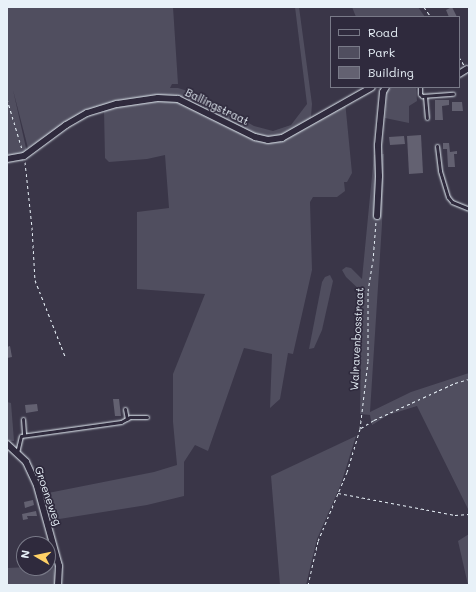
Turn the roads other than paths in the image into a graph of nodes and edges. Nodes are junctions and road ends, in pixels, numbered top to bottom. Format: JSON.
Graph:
{"nodes":[{"id":1,"x":370,"y":88,"type":"edge"},
{"id":2,"x":385,"y":88,"type":"edge"},
{"id":3,"x":420,"y":88,"type":"edge"},
{"id":4,"x":453,"y":94,"type":"dead end"},
{"id":5,"x":425,"y":96,"type":"junction"},
{"id":6,"x":427,"y":118,"type":"dead end"},
{"id":7,"x":438,"y":146,"type":"dead end"},
{"id":8,"x":7,"y":159,"type":"edge"},
{"id":9,"x":469,"y":209,"type":"edge"},
{"id":10,"x":377,"y":216,"type":"road end"},
{"id":11,"x":125,"y":409,"type":"dead end"},
{"id":12,"x":147,"y":417,"type":"dead end"},
{"id":13,"x":23,"y":419,"type":"dead end"},
{"id":14,"x":127,"y":419,"type":"junction"},
{"id":15,"x":24,"y":436,"type":"junction"},
{"id":16,"x":7,"y":444,"type":"edge"},
{"id":17,"x":18,"y":453,"type":"junction"},
{"id":18,"x":58,"y":585,"type":"edge"}],
"edges":[{"from":1,"to":8,"type":"street","name":"Ballingstraat"},
{"from":2,"to":10,"type":"street"},
{"from":3,"to":5,"type":"lane"},
{"from":4,"to":5,"type":"lane"},
{"from":5,"to":6,"type":"lane"},
{"from":7,"to":9,"type":"lane"},
{"from":11,"to":14,"type":"lane"},
{"from":12,"to":14,"type":"lane"},
{"from":13,"to":15,"type":"lane"},
{"from":14,"to":15,"type":"lane"},
{"from":15,"to":17,"type":"lane"},
{"from":16,"to":17,"type":"street","name":"Groeneweg"},
{"from":17,"to":18,"type":"street","name":"Groeneweg"}]}
